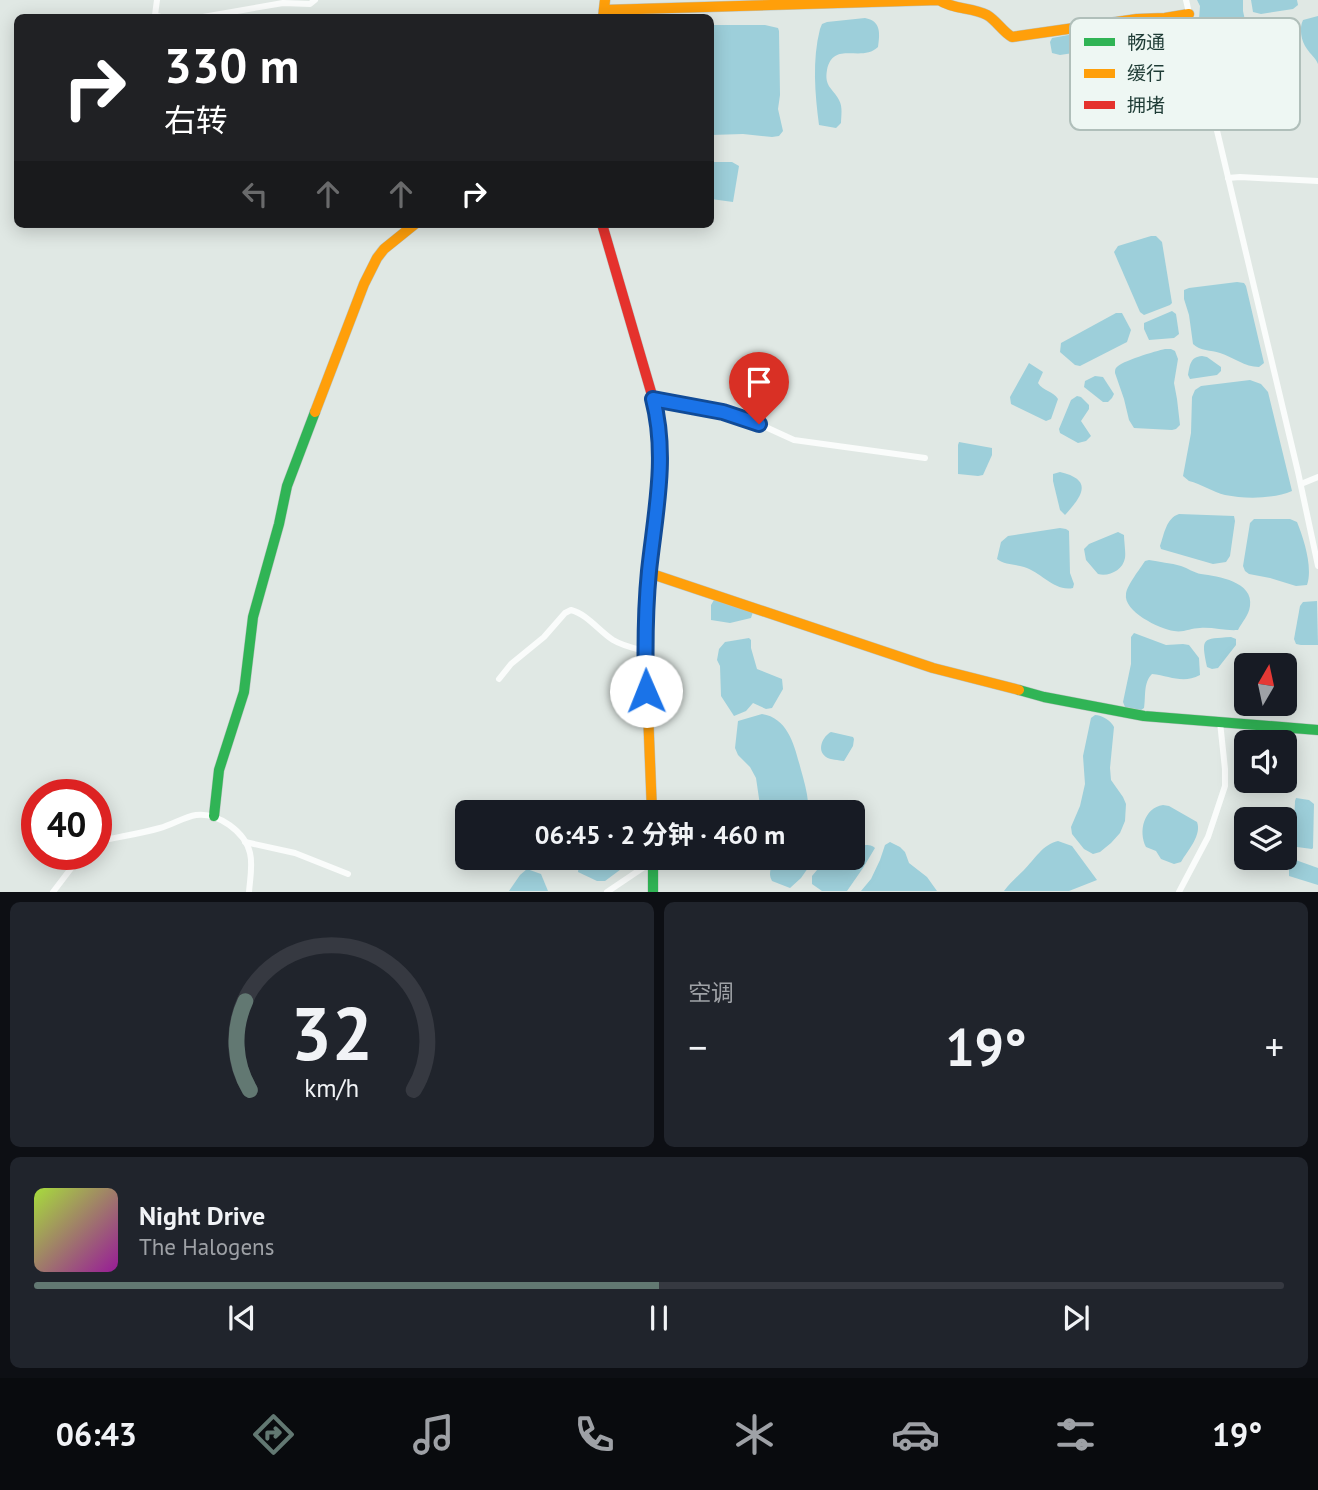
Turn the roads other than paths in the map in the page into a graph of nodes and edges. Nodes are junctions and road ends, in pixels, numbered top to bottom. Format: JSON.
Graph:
{"nodes":[{"id":1,"x":315,"y":0,"type":"edge"},
{"id":2,"x":939,"y":0,"type":"edge"},
{"id":3,"x":1186,"y":0,"type":"edge"},
{"id":4,"x":820,"y":2,"type":"edge"},
{"id":5,"x":604,"y":9,"type":"edge"},
{"id":6,"x":1189,"y":13,"type":"junction"},
{"id":7,"x":220,"y":14,"type":"edge"},
{"id":8,"x":1165,"y":18,"type":"edge"},
{"id":9,"x":1190,"y":18,"type":"edge"},
{"id":10,"x":1070,"y":29,"type":"edge"},
{"id":11,"x":1217,"y":130,"type":"edge"},
{"id":12,"x":1228,"y":178,"type":"junction"},
{"id":13,"x":1318,"y":181,"type":"edge"},
{"id":14,"x":410,"y":228,"type":"edge"},
{"id":15,"x":603,"y":228,"type":"edge"},
{"id":16,"x":653,"y":399,"type":"junction"},
{"id":17,"x":925,"y":458,"type":"dead end"},
{"id":18,"x":1318,"y":477,"type":"edge"},
{"id":19,"x":1301,"y":484,"type":"junction"},
{"id":20,"x":1318,"y":565,"type":"edge"},
{"id":21,"x":649,"y":573,"type":"junction"},
{"id":22,"x":645,"y":651,"type":"junction"},
{"id":23,"x":499,"y":679,"type":"dead end"},
{"id":24,"x":1220,"y":722,"type":"junction"},
{"id":25,"x":1318,"y":730,"type":"edge"},
{"id":26,"x":651,"y":800,"type":"edge"},
{"id":27,"x":214,"y":816,"type":"junction"},
{"id":28,"x":112,"y":838,"type":"edge"},
{"id":29,"x":245,"y":842,"type":"junction"},
{"id":30,"x":69,"y":870,"type":"edge"},
{"id":31,"x":637,"y":870,"type":"edge"},
{"id":32,"x":653,"y":870,"type":"edge"},
{"id":33,"x":348,"y":874,"type":"dead end"},
{"id":34,"x":53,"y":891,"type":"edge"},
{"id":35,"x":249,"y":891,"type":"edge"},
{"id":36,"x":607,"y":891,"type":"edge"},
{"id":37,"x":653,"y":891,"type":"edge"},
{"id":38,"x":1179,"y":891,"type":"edge"}],
"edges":[{"from":1,"to":7,"type":"street"},
{"from":2,"to":4,"type":"street"},
{"from":2,"to":10,"type":"street"},
{"from":3,"to":6,"type":"street"},
{"from":4,"to":5,"type":"street"},
{"from":6,"to":8,"type":"street"},
{"from":6,"to":9,"type":"street"},
{"from":11,"to":12,"type":"street"},
{"from":12,"to":13,"type":"street"},
{"from":12,"to":19,"type":"street"},
{"from":14,"to":27,"type":"street"},
{"from":15,"to":16,"type":"street"},
{"from":16,"to":17,"type":"street"},
{"from":16,"to":21,"type":"street"},
{"from":18,"to":19,"type":"street"},
{"from":19,"to":20,"type":"street"},
{"from":21,"to":22,"type":"street"},
{"from":21,"to":24,"type":"street"},
{"from":22,"to":23,"type":"street"},
{"from":22,"to":26,"type":"street"},
{"from":24,"to":25,"type":"street"},
{"from":24,"to":38,"type":"street"},
{"from":27,"to":28,"type":"street"},
{"from":27,"to":29,"type":"street"},
{"from":29,"to":33,"type":"street"},
{"from":29,"to":35,"type":"street"},
{"from":30,"to":34,"type":"street"},
{"from":31,"to":36,"type":"street"},
{"from":32,"to":37,"type":"street"}]}
